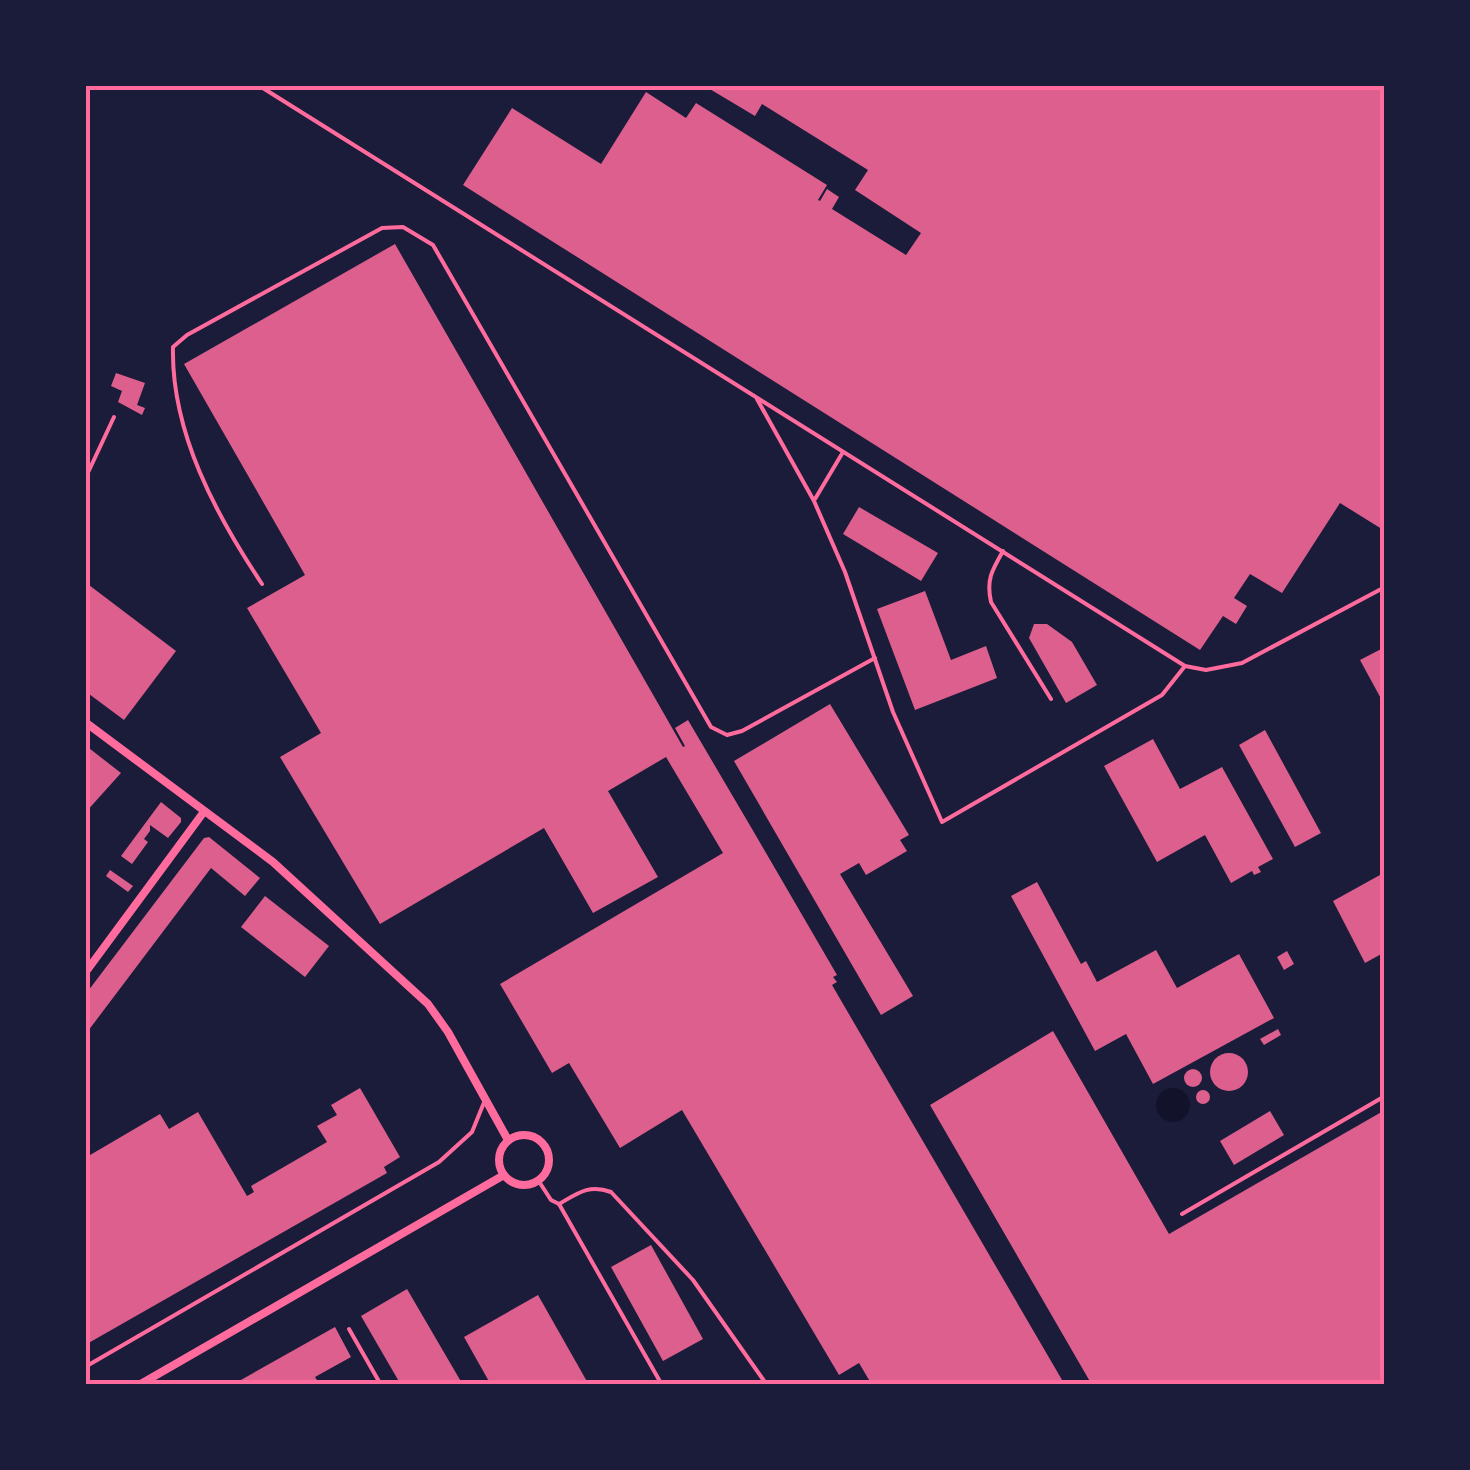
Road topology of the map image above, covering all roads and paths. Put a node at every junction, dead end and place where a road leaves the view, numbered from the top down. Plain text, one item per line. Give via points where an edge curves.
1 (258, 85) edge
2 (757, 399) junction
3 (114, 418) dead end
4 (844, 452) junction
5 (85, 479) edge
6 (814, 501) junction
7 (1004, 551) junction
8 (262, 584) dead end
9 (1385, 586) edge
10 (875, 658) junction
11 (1185, 666) junction
12 (1051, 700) dead end
13 (85, 722) edge
14 (203, 812) junction
15 (85, 973) edge
16 (1385, 1096) edge
17 (485, 1100) junction
18 (508, 1140) junction
19 (504, 1174) junction
20 (538, 1180) junction
21 (559, 1204) junction
22 (1182, 1214) dead end
23 (349, 1329) dead end
24 (85, 1367) edge
25 (139, 1385) edge
26 (381, 1385) edge
27 (662, 1385) edge
28 (767, 1385) edge

1 - 2 lane
2 - 4 lane
2 - 6 lane
3 - 5 lane
4 - 6 lane
4 - 7 lane
6 - 10 lane
7 - 11 lane
7 - 12 lane via 990,573 990,602
8 - 10 lane via 230,536 194,455 173,347 382,228 403,227 433,245 712,727 727,735 742,731
9 - 11 lane via 1242,663 1206,670
10 - 11 lane via 942,822 1162,695
13 - 14 street
14 - 15 street
14 - 17 street via 273,862 428,1004
16 - 22 lane
17 - 18 street
17 - 24 lane via 472,1132 439,1162
18 - 19 street via 500,1154
18 - 20 street via 530,1136 544,1144 549,1160
19 - 20 street via 522,1184
19 - 25 street
20 - 21 lane
21 - 27 lane
21 - 28 lane via 586,1189 611,1192 694,1280
23 - 26 lane

